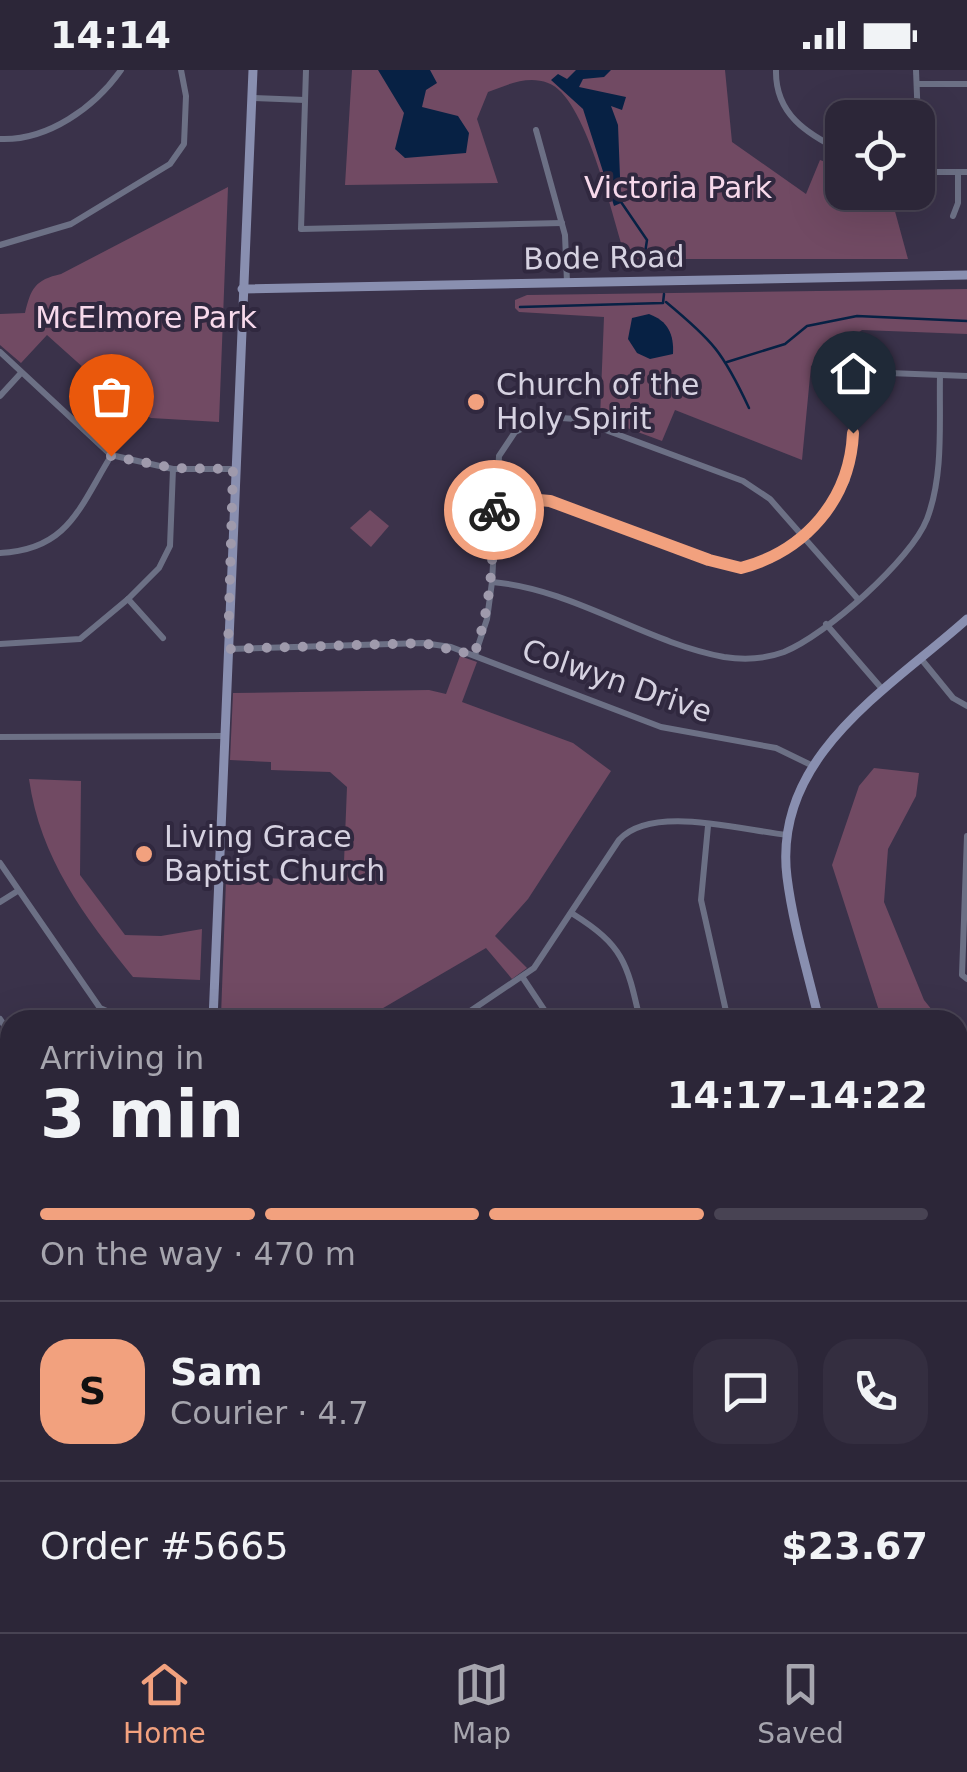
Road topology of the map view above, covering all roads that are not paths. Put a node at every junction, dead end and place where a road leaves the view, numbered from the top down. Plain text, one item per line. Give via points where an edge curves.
1 (121, 70) edge
2 (181, 70) edge
3 (253, 70) edge
4 (306, 70) edge
5 (776, 70) edge
6 (916, 70) edge
7 (918, 84) junction
8 (967, 84) edge
9 (251, 98) junction
10 (305, 100) junction
11 (918, 100) edge
12 (536, 130) dead end
13 (0, 139) edge
14 (825, 141) edge
15 (935, 172) edge
16 (962, 172) edge
17 (952, 216) dead end
18 (562, 223) junction
19 (0, 245) edge
20 (967, 275) edge
21 (568, 282) junction
22 (242, 289) junction
23 (0, 352) edge
24 (20, 373) junction
25 (940, 375) junction
26 (967, 376) edge
27 (0, 396) edge
28 (111, 456) junction
29 (173, 468) junction
30 (233, 469) junction
31 (494, 496) junction
32 (802, 534) junction
33 (0, 552) edge
34 (492, 582) junction
35 (857, 598) junction
36 (128, 599) junction
37 (967, 620) edge
38 (826, 624) junction
39 (163, 638) dead end
40 (0, 644) edge
41 (228, 649) junction
42 (474, 655) junction
43 (922, 660) junction
44 (884, 691) junction
45 (967, 706) edge
46 (224, 736) junction
47 (0, 738) edge
48 (811, 765) junction
49 (708, 826) junction
50 (787, 835) junction
51 (967, 836) edge
52 (0, 863) edge
53 (16, 892) junction
54 (0, 902) edge
55 (573, 914) junction
56 (965, 977) edge
57 (522, 978) junction
58 (107, 1010) edge
59 (214, 1010) edge
60 (472, 1010) edge
61 (543, 1010) edge
62 (637, 1010) edge
63 (726, 1010) edge
64 (817, 1010) edge

1 - 13 street via 84,109 38,133
2 - 19 street via 184,144 170,164 71,224
3 - 9 street
4 - 10 street
5 - 14 street via 784,106 796,123
6 - 7 street
7 - 8 street
7 - 11 street
9 - 10 street
9 - 22 street
10 - 18 street via 300,228
12 - 18 street
15 - 16 street
16 - 17 street
18 - 21 street
20 - 21 street, Bode Road
21 - 22 street, Bode Road
22 - 30 street
23 - 24 street
24 - 27 street
24 - 28 street
25 - 26 street
25 - 32 street via 884,374 861,388 847,480
25 - 35 street via 938,476 928,516 910,549
28 - 29 street
28 - 33 street via 58,536 36,550
29 - 30 street
29 - 36 street via 170,546 159,568
30 - 41 street
31 - 32 street via 550,501 741,568 770,560
31 - 32 street via 503,447 530,423 571,418 742,481 770,499
31 - 34 street
32 - 35 street
34 - 38 street via 544,591 729,658 780,653
34 - 42 street
35 - 38 street
36 - 39 street
36 - 40 street via 80,638
37 - 43 street
38 - 44 street
41 - 42 street, Colwyn Drive via 423,643
41 - 46 street
42 - 48 street, Colwyn Drive via 661,727 776,748
43 - 44 street
43 - 45 street
44 - 48 street
46 - 47 street
46 - 59 street
48 - 50 street
49 - 50 street
49 - 55 street via 663,820 636,826
49 - 63 street via 701,900
50 - 64 street via 787,878
51 - 56 street
52 - 53 street
53 - 54 street
53 - 58 street via 96,1004
55 - 57 street
55 - 62 street via 610,938 622,955
57 - 60 street
57 - 61 street

